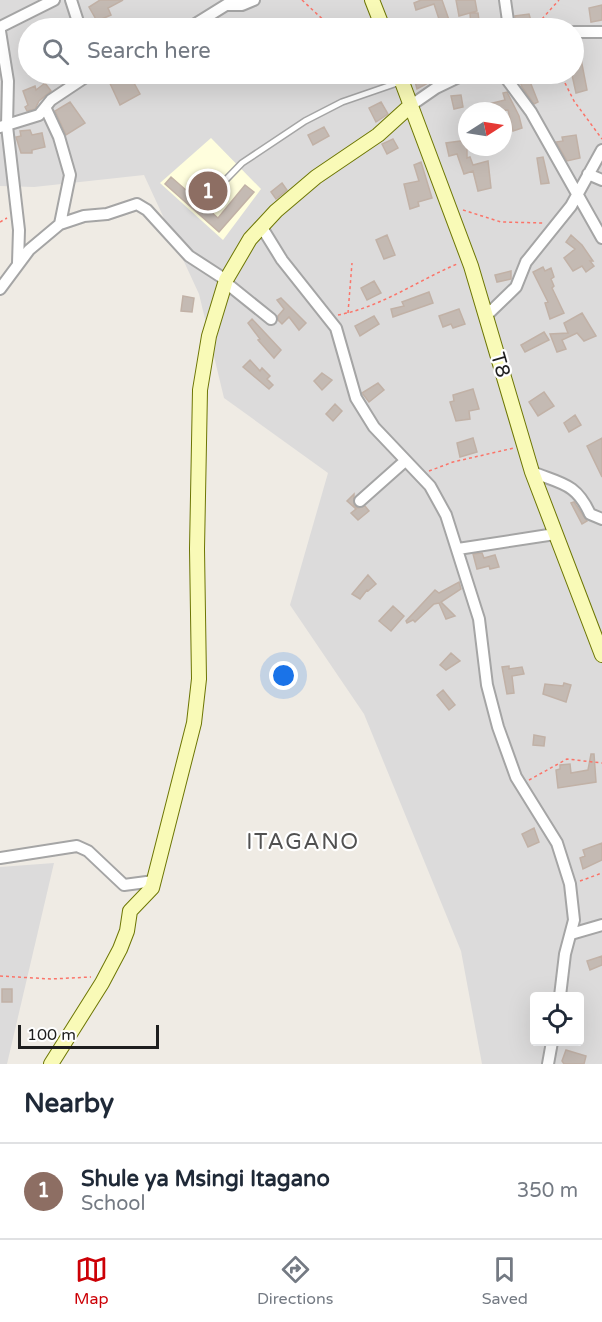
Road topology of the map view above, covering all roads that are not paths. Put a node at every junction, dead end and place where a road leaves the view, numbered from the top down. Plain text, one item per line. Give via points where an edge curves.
1 (54, 0) edge
2 (71, 0) edge
3 (254, 0) edge
4 (372, 0) edge
5 (505, 0) edge
6 (231, 3) edge
7 (77, 18) edge
8 (206, 18) edge
9 (378, 18) edge
10 (508, 18) edge
11 (0, 27) edge
12 (0, 31) edge
13 (584, 32) edge
14 (602, 32) edge
15 (75, 84) edge
16 (386, 84) edge
17 (402, 84) edge
18 (444, 84) edge
19 (510, 84) edge
20 (410, 106) junction
21 (46, 109) junction
22 (4, 126) edge
23 (601, 152) edge
24 (588, 174) junction
25 (602, 180) edge
26 (577, 192) junction
27 (209, 197) dead end
28 (60, 224) junction
29 (261, 226) junction
30 (602, 238) edge
31 (17, 267) junction
32 (226, 281) junction
33 (0, 289) edge
34 (486, 316) junction
35 (271, 319) dead end
36 (405, 461) junction
37 (532, 472) junction
38 (360, 501) dead end
39 (602, 519) edge
40 (555, 534) junction
41 (458, 549) junction
42 (602, 655) edge
43 (0, 858) edge
44 (154, 881) junction
45 (602, 925) edge
46 (571, 934) junction
47 (560, 992) edge
48 (551, 1046) edge
49 (51, 1064) edge
50 (548, 1064) edge

1 - 11 street
2 - 7 street
3 - 6 street via 242,5
4 - 9 street
5 - 10 street
6 - 8 street
12 - 22 street via 8,81
13 - 14 street
15 - 21 street via 51,100
16 - 27 lane via 305,121 242,163
17 - 20 street, T8
18 - 20 street
19 - 26 street
20 - 29 street via 378,135 301,189
20 - 34 street, T8
21 - 22 street via 33,118
21 - 28 street via 70,175
22 - 31 street via 19,230
23 - 24 street
24 - 25 street
24 - 26 street
26 - 30 street
26 - 34 street via 571,206 526,262 516,287
28 - 31 street via 35,244
28 - 32 street via 141,205 189,256
29 - 32 street
29 - 36 street via 291,273 329,317 343,344 353,388 363,410
31 - 33 street
32 - 35 street
32 - 44 street via 209,336 201,390 197,461 198,700
34 - 37 street, T8
36 - 38 street
36 - 41 street via 420,475 446,515
37 - 39 street via 571,487 590,514
37 - 40 street, T8
40 - 41 street
40 - 42 street, T8
41 - 46 street via 479,619 494,713 520,784 557,843 570,884 574,920
43 - 44 street via 77,846 88,851 124,885
44 - 49 street via 148,894 130,911 127,931 112,964
45 - 46 street
46 - 47 street via 564,954
48 - 50 street

